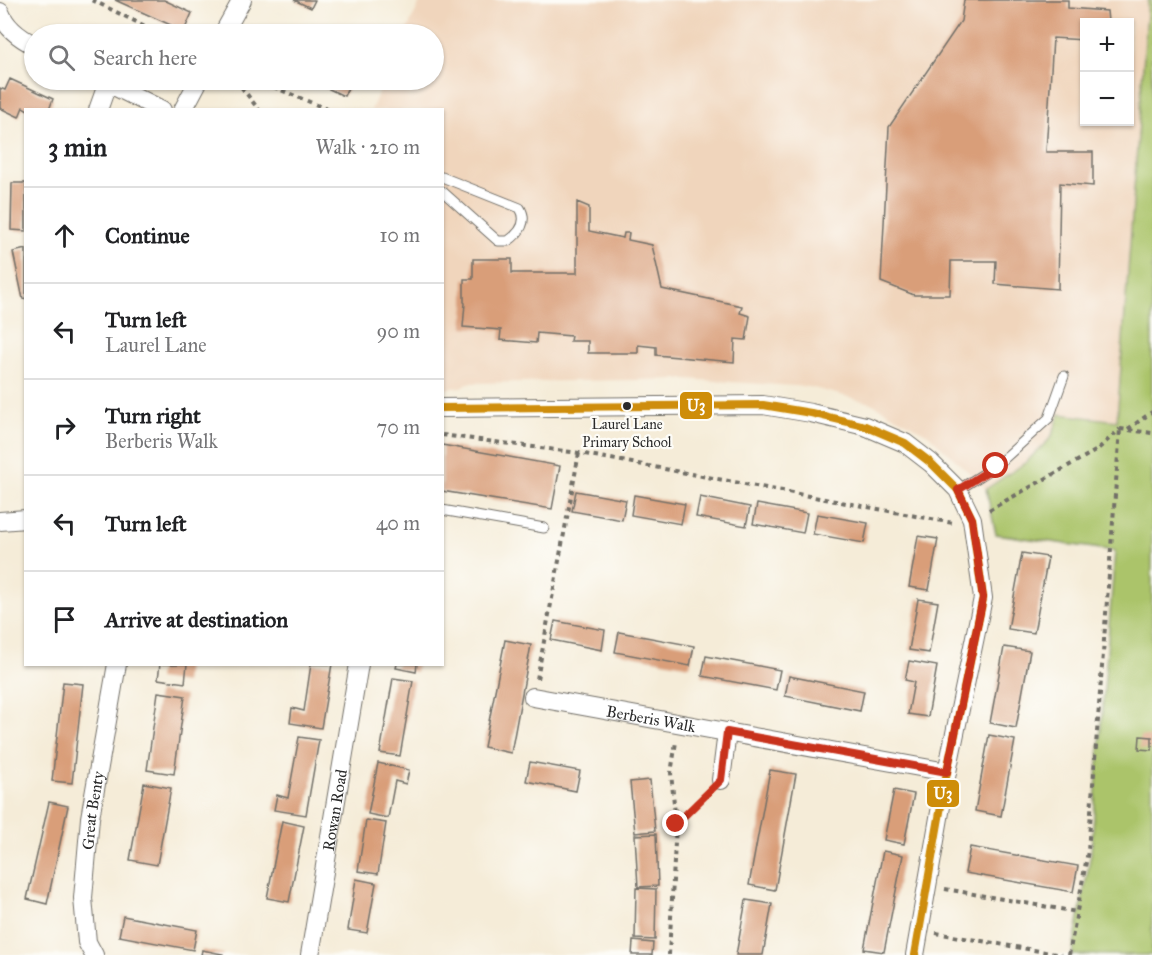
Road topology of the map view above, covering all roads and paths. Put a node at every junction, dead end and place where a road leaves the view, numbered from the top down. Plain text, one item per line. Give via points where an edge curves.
1 (92, 0) edge
2 (242, 0) edge
3 (0, 12) edge
4 (141, 24) edge
5 (229, 24) edge
6 (24, 40) edge
7 (103, 90) edge
8 (123, 90) edge
9 (194, 90) edge
10 (244, 90) edge
11 (280, 90) edge
12 (98, 108) edge
13 (158, 108) edge
14 (184, 108) edge
15 (257, 108) edge
16 (324, 108) edge
17 (444, 178) edge
18 (444, 193) edge
19 (1064, 376) dead end
20 (444, 408) edge
21 (1152, 412) edge
22 (1127, 430) junction
23 (1152, 433) edge
24 (444, 435) edge
25 (579, 453) junction
26 (958, 490) junction
27 (444, 510) edge
28 (24, 519) edge
29 (972, 519) junction
30 (0, 521) edge
31 (544, 528) dead end
32 (117, 666) edge
33 (359, 666) edge
34 (533, 697) joint
35 (679, 723) junction
36 (727, 732) junction
37 (947, 772) junction
38 (721, 780) joint
39 (676, 824) junction
40 (927, 886) junction
41 (1077, 912) junction
42 (920, 930) junction
43 (94, 955) edge
44 (309, 955) edge
45 (669, 955) edge
46 (915, 955) edge
47 (1062, 955) edge
48 (1069, 955) edge

1 - 4 path
2 - 5 street
3 - 6 street via 4,22
7 - 12 street
8 - 13 street
9 - 14 street
10 - 15 path
11 - 16 path
17 - 18 lane via 520,208 525,216 523,224 508,242 498,241
19 - 26 lane via 1049,418 996,466
20 - 26 street via 772,406 865,426 905,443
21 - 22 path
22 - 23 path
22 - 41 path via 1120,429 1088,851
24 - 25 path
25 - 29 path via 959,524
25 - 34 path
26 - 29 street
27 - 31 lane
28 - 30 street
29 - 37 street via 983,598
32 - 43 street, Great Benty via 90,818 83,898 87,942
33 - 44 street, Rowan Road
34 - 35 street, Berberis Walk
35 - 36 street, Berberis Walk
35 - 39 path via 671,772
36 - 37 street, Berberis Walk
36 - 38 street
37 - 40 street
38 - 39 path
39 - 45 path
40 - 41 path
40 - 42 street
41 - 48 path
42 - 46 street
42 - 47 path

